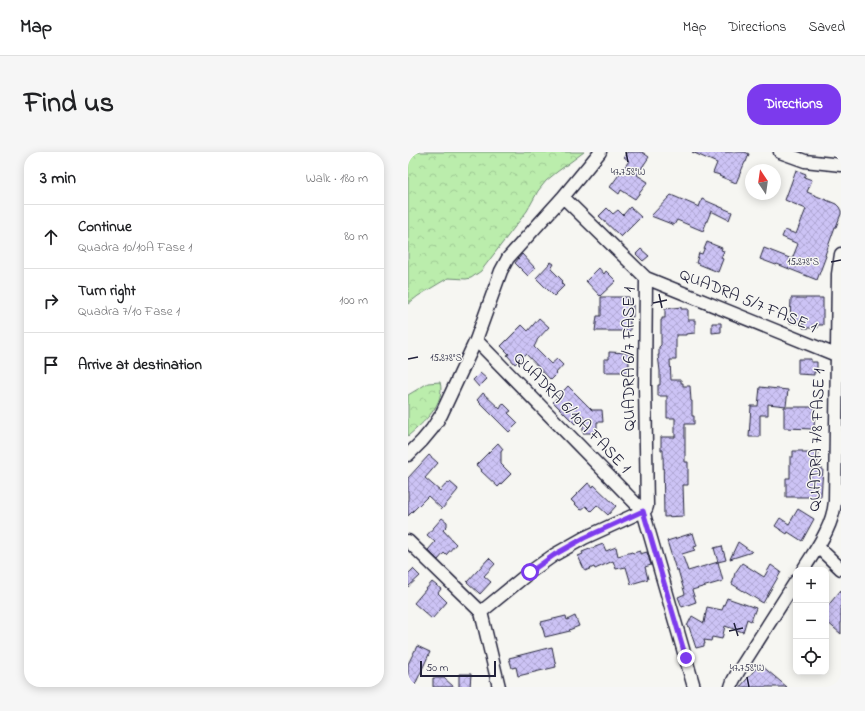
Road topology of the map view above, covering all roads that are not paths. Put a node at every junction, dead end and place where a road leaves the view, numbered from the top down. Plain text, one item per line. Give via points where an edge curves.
1 (600, 152) edge
2 (780, 152) edge
3 (841, 165) edge
4 (563, 197) junction
5 (841, 254) edge
6 (646, 278) junction
7 (476, 340) junction
8 (839, 356) edge
9 (408, 455) edge
10 (643, 511) junction
11 (408, 541) edge
12 (818, 547) junction
13 (805, 567) edge
14 (841, 569) edge
15 (793, 586) edge
16 (481, 612) junction
17 (499, 687) edge
18 (694, 687) edge
19 (731, 687) edge

1 - 4 street
2 - 3 street via 805,161
4 - 6 street
4 - 7 street via 508,258
5 - 8 street, QUADRA 7/8 FASE 1 via 838,274
6 - 8 street, QUADRA 5/7 FASE 1
6 - 10 street, QUADRA 6/7 FASE 1 via 648,504
7 - 9 street via 441,415
7 - 10 street, QUADRA 6/10A FASE 1
8 - 12 street, QUADRA 7/8 FASE 1 via 836,494 832,521
10 - 16 street via 554,555
10 - 18 street
11 - 16 street
12 - 13 street, QUADRA 7/8 FASE 1
12 - 14 street
15 - 19 street
16 - 17 street

